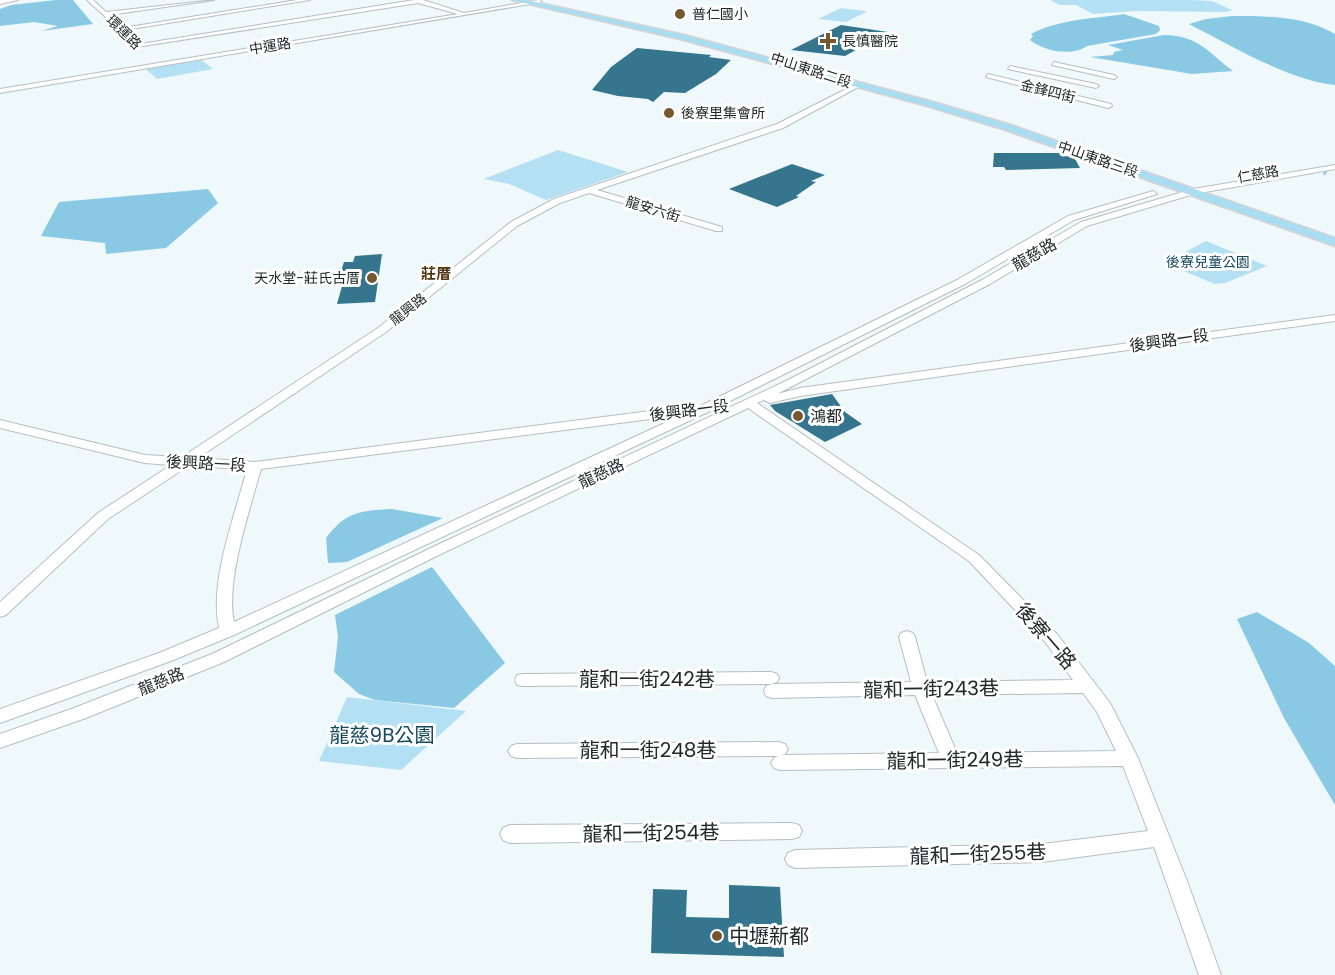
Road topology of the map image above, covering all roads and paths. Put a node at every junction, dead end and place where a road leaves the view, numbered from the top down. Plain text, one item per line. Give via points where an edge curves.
1 (15, 0) edge
2 (90, 0) edge
3 (211, 0) edge
4 (516, 0) edge
5 (0, 1) edge
6 (419, 1) edge
7 (304, 2) edge
8 (534, 2) edge
9 (319, 10) dead end
10 (105, 14) junction
11 (466, 14) junction
12 (328, 15) junction
13 (488, 20) dead end
14 (338, 21) dead end
15 (349, 26) dead end
16 (119, 29) junction
17 (359, 31) junction
18 (137, 45) junction
19 (144, 51) dead end
20 (150, 58) dead end
21 (1054, 64) dead end
22 (157, 65) junction
23 (1010, 68) dead end
24 (988, 76) dead end
25 (1114, 77) dead end
26 (858, 85) junction
27 (1095, 86) dead end
28 (0, 91) edge
29 (1108, 106) dead end
30 (1335, 159) edge
31 (1298, 166) junction
32 (1335, 167) edge
33 (1312, 171) junction
34 (1180, 188) junction
35 (587, 190) junction
36 (1193, 192) junction
37 (719, 229) dead end
38 (1040, 234) junction
39 (1057, 241) junction
40 (1335, 242) edge
41 (1335, 318) edge
42 (749, 403) junction
43 (706, 408) junction
44 (0, 424) edge
45 (183, 463) junction
46 (255, 466) junction
47 (0, 611) edge
48 (228, 631) junction
49 (907, 637) dead end
50 (522, 680) dead end
51 (772, 685) joint
52 (1089, 686) junction
53 (921, 690) junction
54 (0, 716) edge
55 (0, 741) edge
56 (517, 751) dead end
57 (780, 756) joint
58 (1129, 758) junction
59 (951, 761) junction
60 (792, 831) dead end
61 (510, 834) dead end
62 (1161, 838) junction
63 (795, 860) dead end
64 (1210, 975) edge

1 - 5 street
2 - 10 street, 環運路
3 - 10 street
4 - 8 main road, 中山東路二段
6 - 11 street
6 - 12 street
7 - 16 street
8 - 11 street, 中運路
8 - 26 main road, 中山東路二段
9 - 12 street
10 - 16 street, 環運路
11 - 13 street
11 - 17 street, 中運路
12 - 14 street
12 - 18 street
15 - 17 street
16 - 18 street, 環運路
17 - 22 street, 中運路
18 - 19 street, 環運路
20 - 22 street, 環運路
21 - 25 street
22 - 28 street, 中運路
23 - 27 street
24 - 29 street, 金鋒四街
26 - 34 main road, 中山東路三段 via 992,122
26 - 35 street, 龍興路 via 780,126
30 - 31 street, 仁慈路
31 - 33 street
31 - 34 street, 仁慈路
32 - 33 street, 仁慈路
33 - 36 street, 仁慈路
34 - 36 main road, 中山東路三段
34 - 38 street, 龍慈路 via 1131,198
35 - 37 street, 龍安六街
35 - 45 street, 龍興路 via 514,224 382,330
36 - 39 street, 龍慈路 via 1084,224
36 - 40 main road, 中山東路三段
38 - 39 street
38 - 43 street, 龍慈路 via 961,282
39 - 42 street, 龍慈路 via 986,282
41 - 42 street, 後興路一段 via 800,392
42 - 43 street, 後興路一段
42 - 52 street, 後寮一路 via 974,558 1051,638
42 - 55 street, 龍慈路 via 218,658
43 - 46 street, 後興路一段
43 - 48 street, 龍慈路
44 - 45 street, 後興路一段 via 145,459
45 - 46 street, 後興路一段
45 - 47 street, 龍興路 via 103,516
46 - 48 street via 228,576 224,622
48 - 54 street, 龍慈路
49 - 53 street
50 - 51 street, 龍和一街242巷
51 - 53 street, 龍和一街243巷
52 - 53 street, 龍和一街243巷
52 - 58 street, 後寮一路
53 - 59 street
56 - 57 street, 龍和一街248巷
57 - 59 street, 龍和一街249巷
58 - 59 street, 龍和一街249巷
58 - 62 street, 後寮一路
60 - 61 street, 龍和一街254巷
62 - 63 street, 龍和一街255巷 via 1042,853
62 - 64 street, 後寮一路

